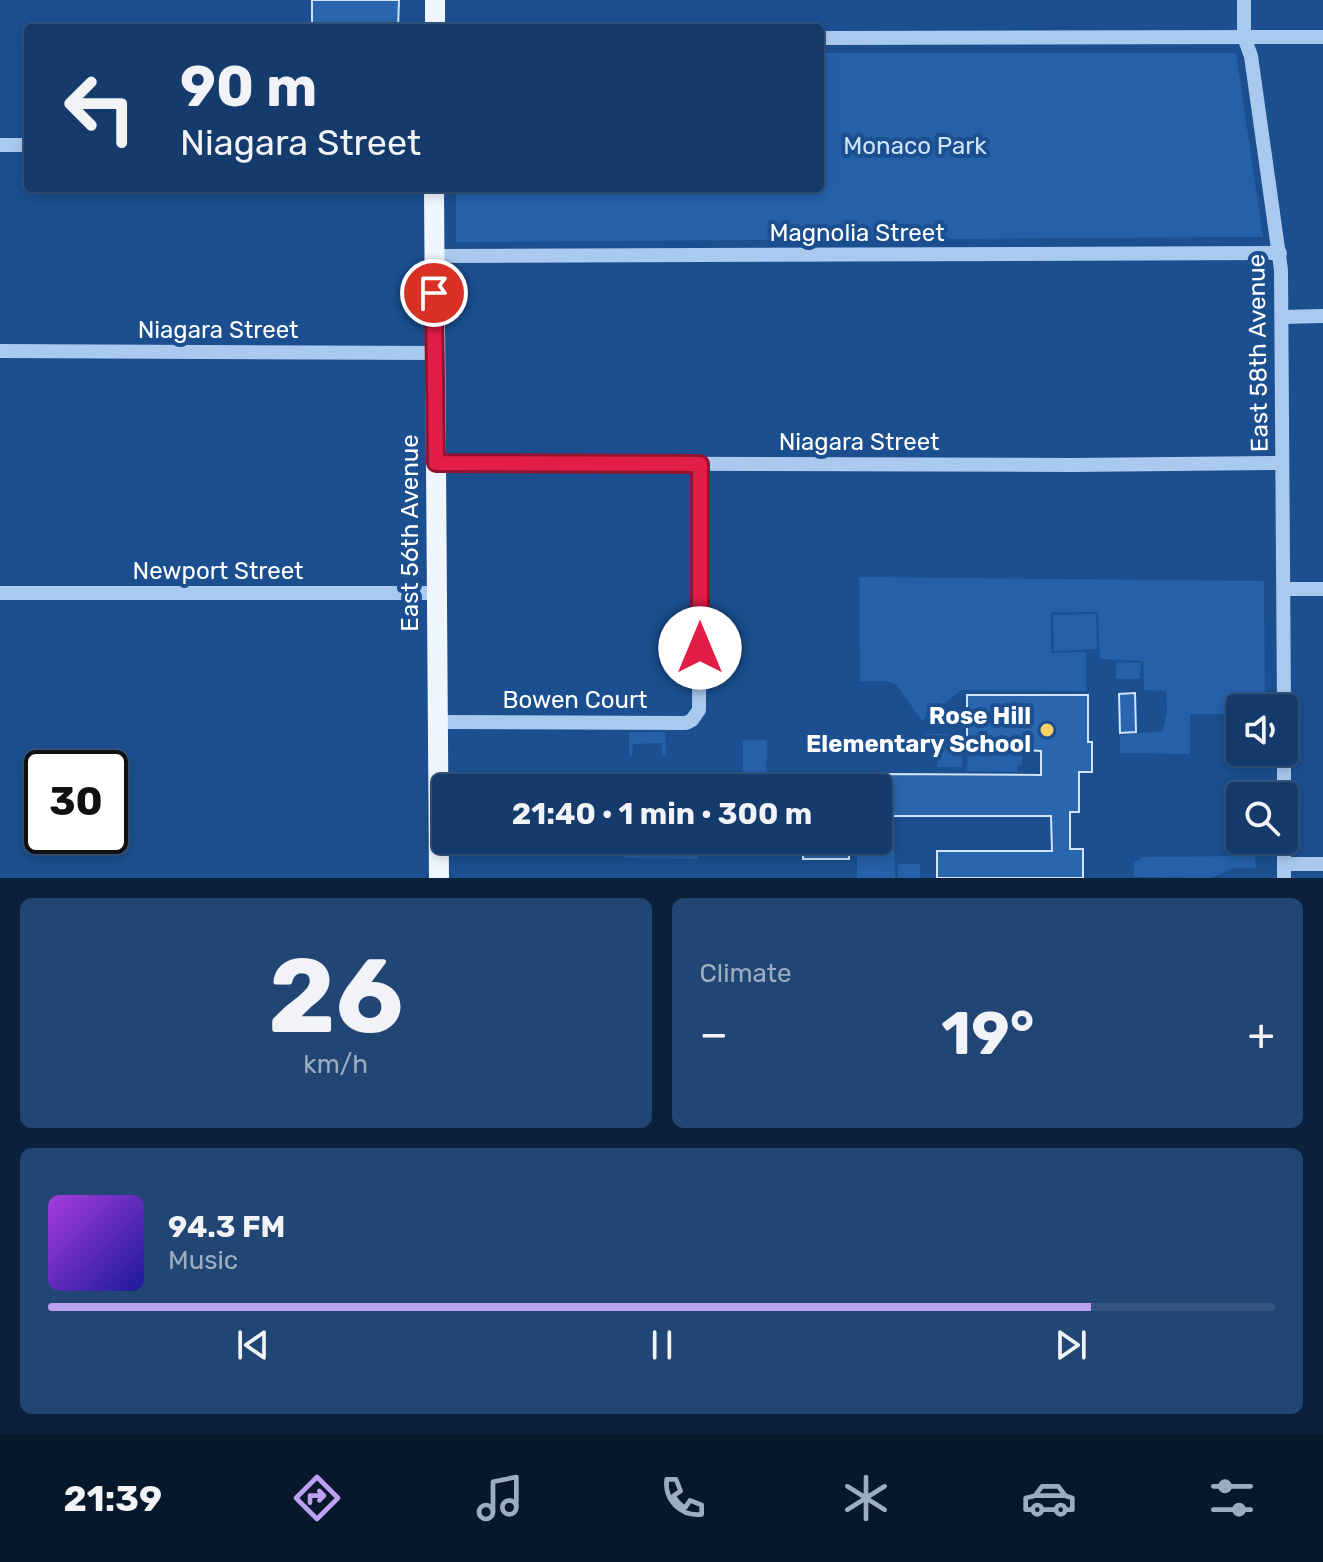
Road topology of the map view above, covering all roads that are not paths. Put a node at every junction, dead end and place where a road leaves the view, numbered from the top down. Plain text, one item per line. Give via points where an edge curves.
1 (435, 0) edge
2 (1244, 0) edge
3 (435, 24) edge
4 (1244, 37) junction
5 (1323, 37) edge
6 (824, 38) edge
7 (0, 145) edge
8 (24, 145) edge
9 (434, 192) edge
10 (1280, 253) junction
11 (434, 256) junction
12 (1323, 316) edge
13 (1282, 317) junction
14 (0, 351) edge
15 (435, 353) junction
16 (436, 463) junction
17 (1281, 463) junction
18 (700, 464) junction
19 (1284, 589) junction
20 (1323, 589) edge
21 (0, 593) edge
22 (437, 593) junction
23 (1284, 694) edge
24 (438, 722) junction
25 (1284, 766) edge
26 (1323, 864) edge
27 (1284, 871) edge
28 (439, 878) edge

1 - 3 main road
2 - 4 street, East 58th Avenue
4 - 5 street
4 - 6 street
4 - 10 street, East 58th Avenue
7 - 8 street
9 - 11 main road, East 56th Avenue
10 - 11 street, Magnolia Street
10 - 13 street, East 58th Avenue
11 - 15 main road, East 56th Avenue
12 - 13 street
13 - 17 street, East 58th Avenue
14 - 15 street, Niagara Street
15 - 16 main road, East 56th Avenue
16 - 18 street, Niagara Street
16 - 22 main road, East 56th Avenue
17 - 18 street, Niagara Street
17 - 19 street, East 58th Avenue
18 - 24 street, Bowen Court via 699,710 694,718 686,723
19 - 20 street
19 - 23 street, East 58th Avenue
21 - 22 street, Newport Street
22 - 24 main road, East 56th Avenue
24 - 28 main road, East 56th Avenue
25 - 27 street
26 - 27 street

